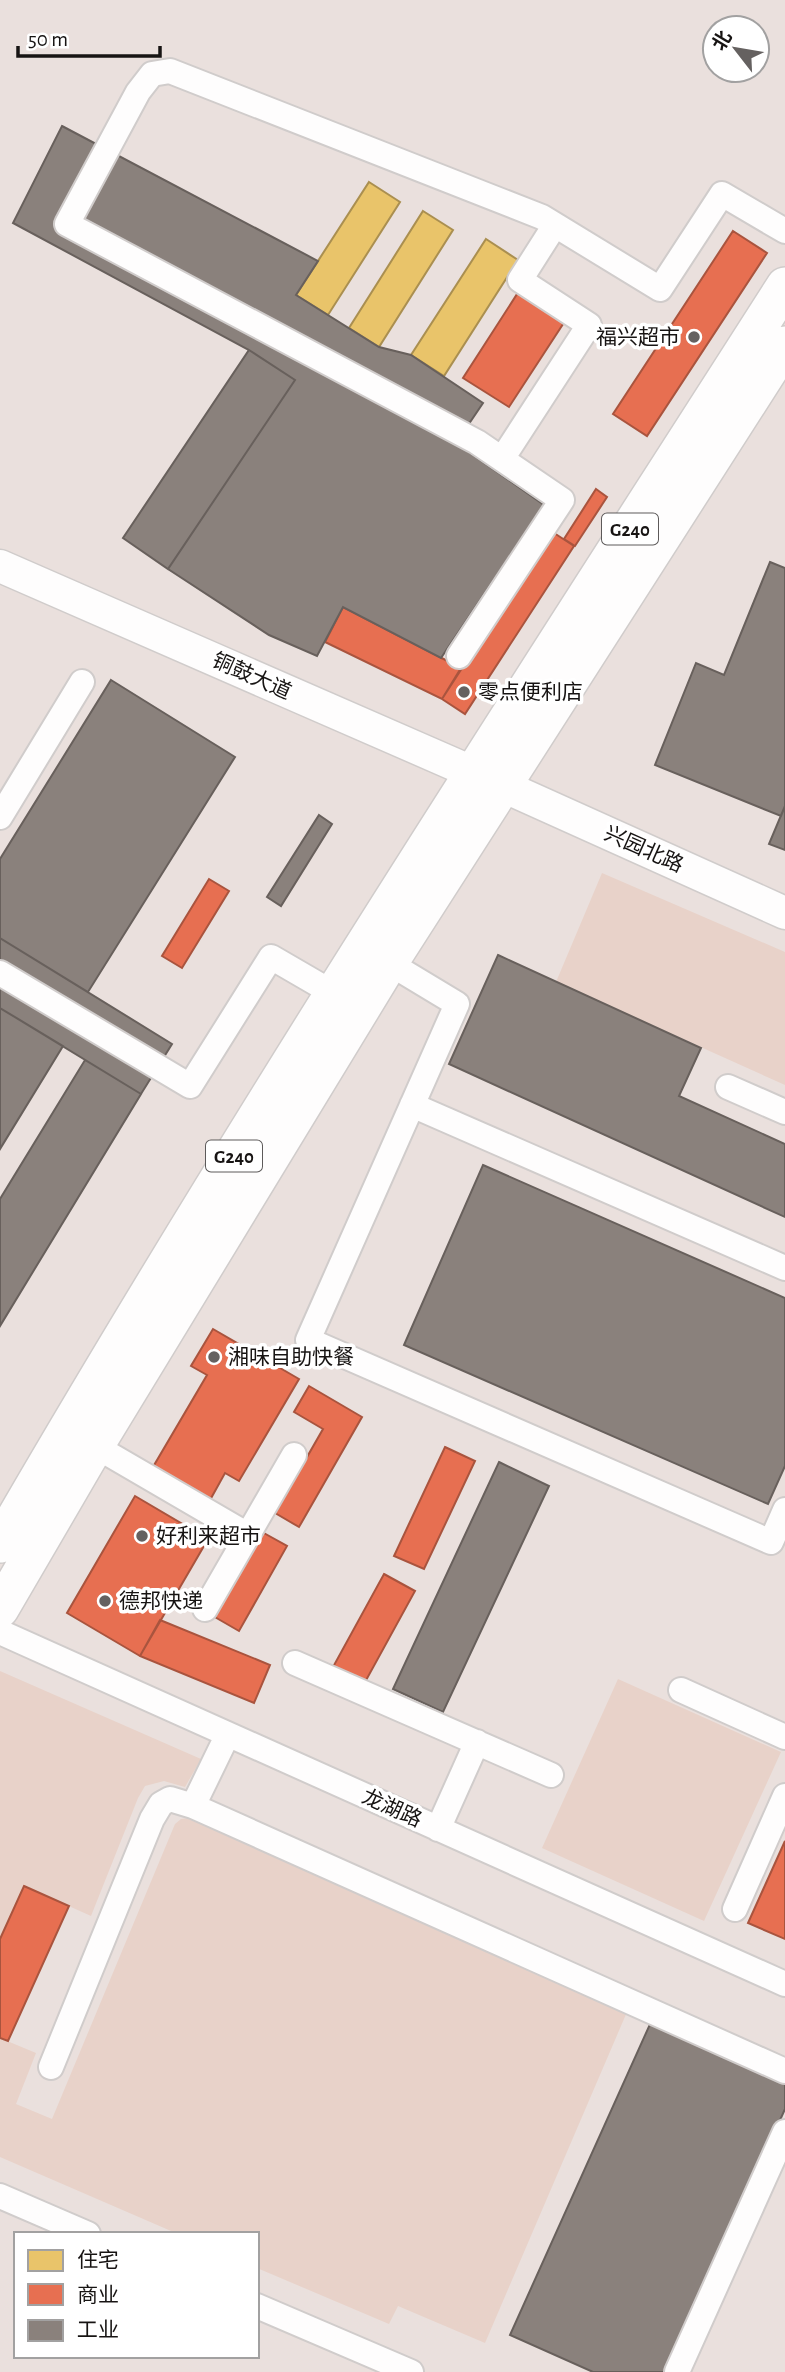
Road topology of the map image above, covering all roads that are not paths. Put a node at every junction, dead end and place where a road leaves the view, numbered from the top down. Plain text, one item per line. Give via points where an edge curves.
1 (555, 225) junction
2 (785, 231) edge
3 (785, 286) edge
4 (785, 345) edge
5 (502, 459) junction
6 (0, 566) edge
7 (459, 656) dead end
8 (82, 682) dead end
9 (489, 779) junction
10 (0, 817) edge
11 (785, 913) edge
12 (389, 963) junction
13 (0, 973) edge
14 (333, 993) junction
15 (728, 1087) dead end
16 (412, 1105) junction
17 (785, 1112) edge
18 (785, 1268) edge
19 (95, 1446) junction
20 (294, 1455) dead end
21 (785, 1510) edge
22 (248, 1535) junction
23 (0, 1544) edge
24 (0, 1609) edge
25 (205, 1609) dead end
26 (0, 1632) edge
27 (295, 1662) dead end
28 (681, 1690) dead end
29 (227, 1736) junction
30 (785, 1737) edge
31 (477, 1742) junction
32 (551, 1775) dead end
33 (785, 1796) edge
34 (193, 1806) junction
35 (438, 1829) junction
36 (735, 1909) dead end
37 (785, 1984) edge
38 (51, 2067) dead end
39 (785, 2071) edge
40 (785, 2132) edge
41 (0, 2196) edge
42 (83, 2232) edge
43 (259, 2307) edge
44 (411, 2372) edge
45 (677, 2372) edge

1 - 2 street via 660,289 722,194
1 - 5 street via 520,280 589,325
1 - 5 street via 542,216 170,71 152,74 138,92 67,224
3 - 9 highway, G240
4 - 9 highway, G240
5 - 7 street via 562,500
6 - 9 main road, 铜鼓大道
8 - 10 street
9 - 11 main road, 兴园北路
9 - 12 highway, G240
9 - 14 highway, G240
12 - 16 street via 457,1004
12 - 19 highway, G240
13 - 14 street via 190,1086 271,957
14 - 23 highway, G240
15 - 17 street
16 - 18 street
16 - 21 street via 308,1340 771,1542
19 - 22 street
19 - 24 highway, G240
20 - 22 street
22 - 25 street
26 - 29 street, 龙湖路
27 - 31 street
28 - 30 street
29 - 34 street
29 - 35 street, 龙湖路
31 - 32 street
31 - 35 street
33 - 36 street
34 - 38 street via 170,1798 156,1811
34 - 39 street
35 - 37 street, 龙湖路
40 - 45 street
41 - 42 street
43 - 44 street

